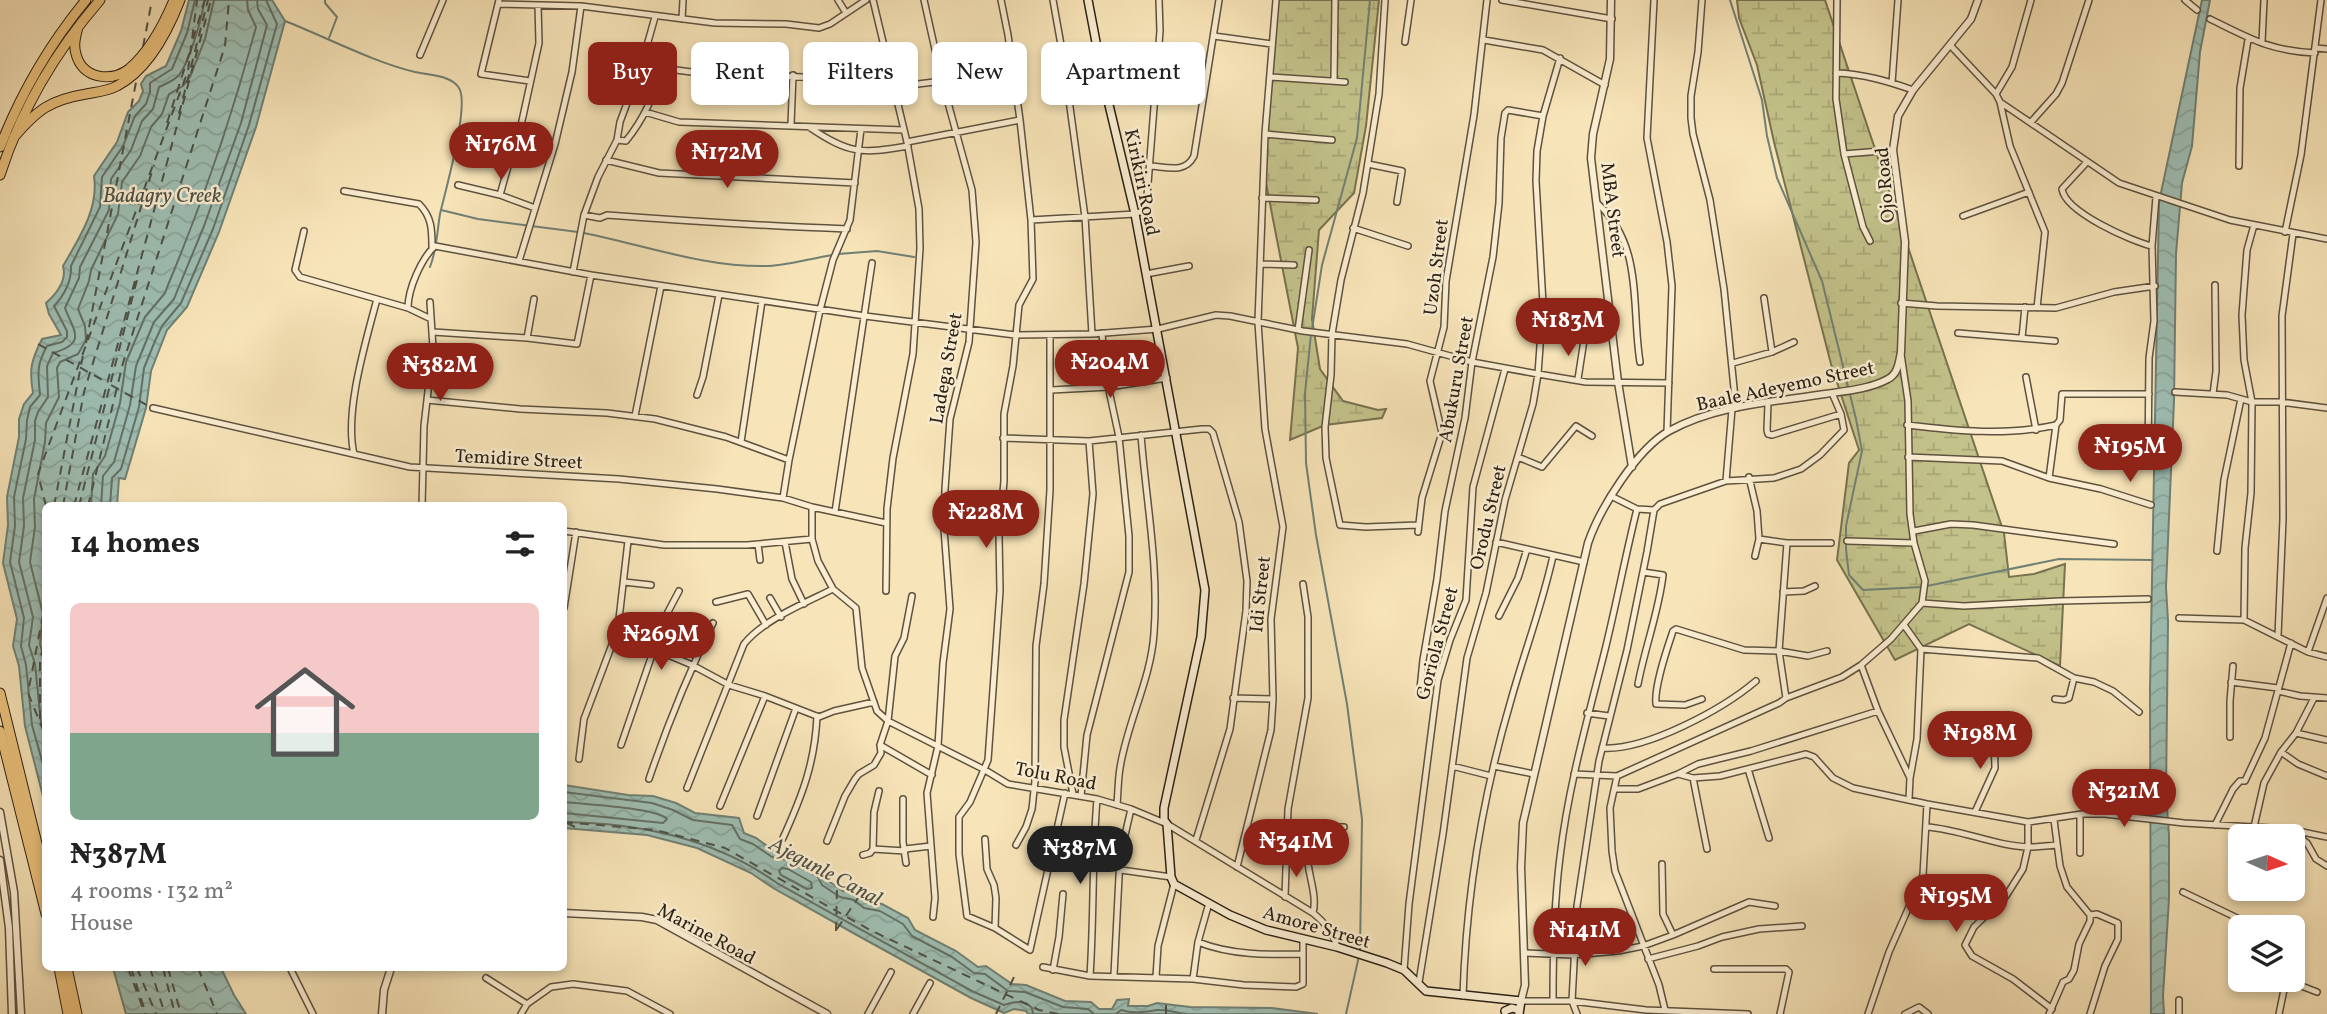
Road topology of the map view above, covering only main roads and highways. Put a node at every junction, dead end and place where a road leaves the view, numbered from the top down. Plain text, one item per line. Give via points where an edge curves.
1 (86, 0) edge
2 (100, 0) edge
3 (174, 0) edge
4 (180, 0) edge
5 (1088, 0) edge
6 (79, 24) junction
7 (14, 137) junction
8 (0, 147) edge
9 (0, 175) edge
10 (0, 693) edge
11 (0, 731) edge
12 (42, 864) edge
13 (1173, 881) joint
14 (42, 898) edge
15 (60, 971) edge
16 (68, 971) edge
17 (1505, 1001) junction
18 (1505, 1012) edge
19 (1519, 1012) edge
20 (68, 1014) edge
21 (77, 1014) edge

1 - 8 highway via 45,54
2 - 6 highway
3 - 6 highway via 142,54 129,69 110,78 91,74 78,62 74,43
4 - 7 highway via 162,39 130,78 109,90 51,103
5 - 13 main road, Kirikiri Road via 1158,329 1205,590 1201,637 1164,807
6 - 7 highway via 47,71
7 - 9 highway
10 - 12 highway
11 - 14 highway
13 - 17 main road, Amore Street via 1266,930 1404,970 1426,991
15 - 20 highway
16 - 21 highway
17 - 18 main road
17 - 19 main road, Amore Street via 1522,999
18 - 19 main road via 1512,1008

